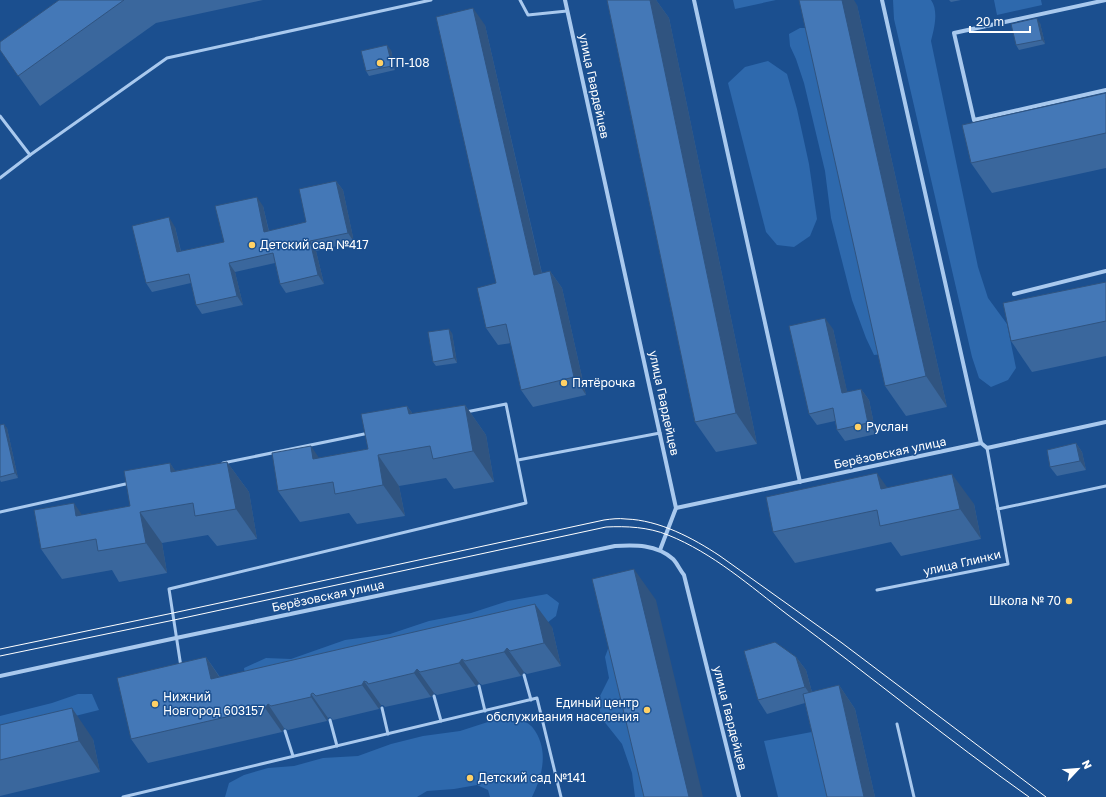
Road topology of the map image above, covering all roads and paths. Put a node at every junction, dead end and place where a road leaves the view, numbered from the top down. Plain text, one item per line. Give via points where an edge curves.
1 (431, 0) edge
2 (520, 0) edge
3 (565, 0) edge
4 (694, 0) edge
5 (882, 0) edge
6 (1106, 0) edge
7 (567, 11) junction
8 (1106, 90) edge
9 (0, 116) edge
10 (30, 155) junction
11 (0, 178) edge
12 (1106, 271) edge
13 (1014, 294) dead end
14 (460, 413) edge
15 (1106, 422) edge
16 (375, 431) edge
17 (660, 433) junction
18 (981, 443) junction
19 (987, 448) junction
20 (518, 460) junction
21 (221, 464) edge
22 (137, 481) edge
23 (800, 482) junction
24 (1106, 486) edge
25 (676, 508) junction
26 (998, 509) junction
27 (0, 512) edge
28 (660, 550) junction
29 (877, 590) dead end
30 (176, 638) junction
31 (182, 672) edge
32 (524, 675) dead end
33 (0, 676) edge
34 (479, 686) dead end
35 (434, 696) dead end
36 (531, 700) junction
37 (382, 708) dead end
38 (485, 711) junction
39 (330, 720) dead end
40 (440, 721) junction
41 (897, 724) dead end
42 (286, 731) dead end
43 (388, 734) junction
44 (337, 746) junction
45 (293, 756) junction
46 (123, 797) edge
47 (561, 797) edge
48 (739, 797) edge
49 (914, 797) edge

1 - 10 lane via 167,58
2 - 7 lane via 528,15
3 - 7 street, улица Гвардейцев
4 - 23 street
5 - 18 street
6 - 8 street via 954,33 974,120
7 - 17 street, улица Гвардейцев
9 - 10 lane
10 - 11 lane
12 - 13 street
14 - 20 lane via 506,404
15 - 19 street
16 - 21 lane
17 - 20 lane
17 - 25 street, улица Гвардейцев
18 - 19 street
18 - 23 street, Берёзовская улица
19 - 26 lane, улица Глинки
20 - 30 lane via 526,503 169,589
22 - 27 lane
23 - 25 street, Берёзовская улица
24 - 26 lane
25 - 28 street
26 - 29 lane, улица Глинки via 1008,564
28 - 30 street, Берёзовская улица via 648,546 615,546
28 - 48 street, улица Гвардейцев via 673,559 684,575
30 - 31 lane
30 - 33 street, Берёзовская улица
32 - 36 lane
34 - 38 lane
35 - 40 lane
36 - 38 lane
36 - 47 lane via 537,698
37 - 43 lane
38 - 40 lane
39 - 44 lane
40 - 43 lane
41 - 49 lane
42 - 45 lane
43 - 44 lane
44 - 45 lane
45 - 46 lane

